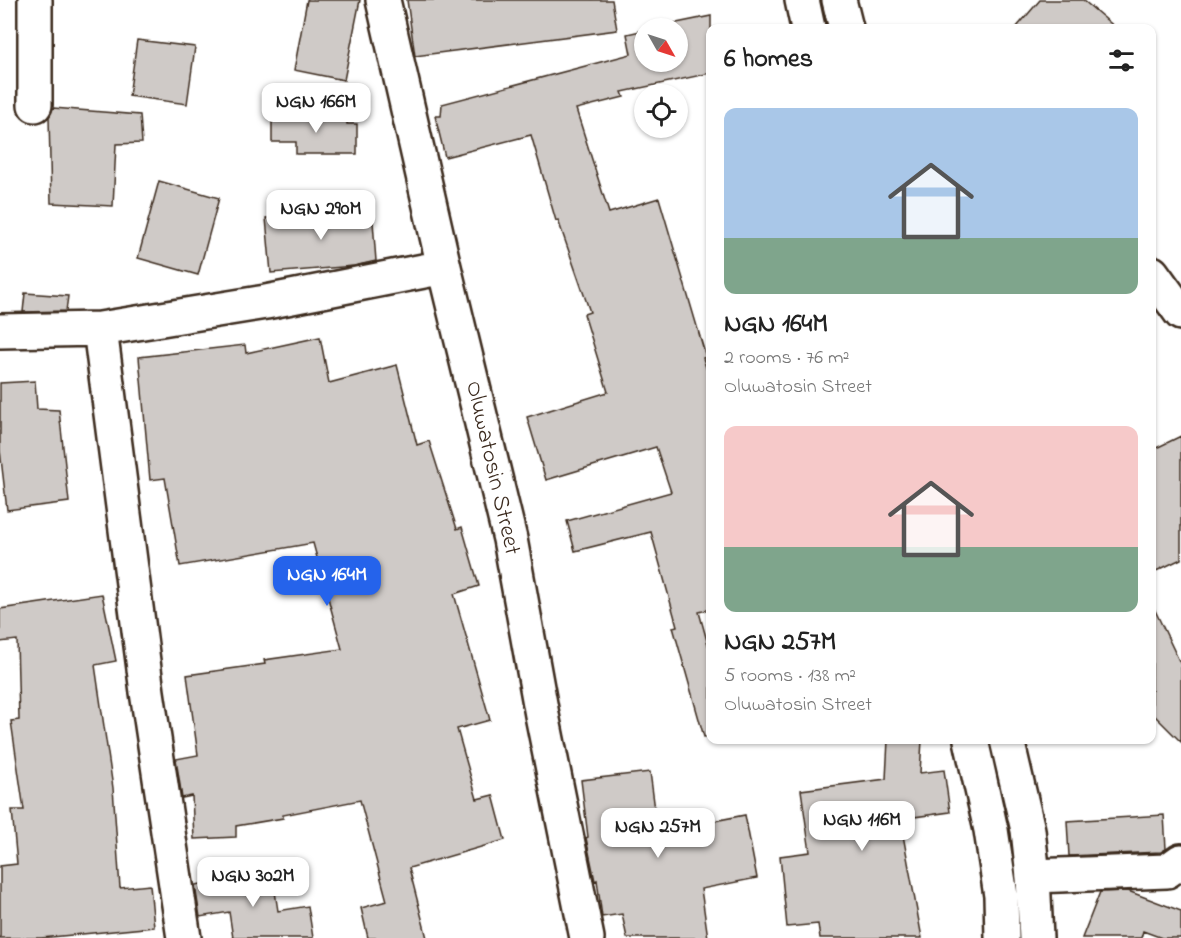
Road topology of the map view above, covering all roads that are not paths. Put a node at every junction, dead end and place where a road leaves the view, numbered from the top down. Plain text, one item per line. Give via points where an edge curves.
1 (35, 0) edge
2 (383, 0) edge
3 (802, 0) edge
4 (839, 0) edge
5 (807, 24) edge
6 (845, 24) edge
7 (35, 105) dead end
8 (444, 267) junction
9 (1156, 279) edge
10 (1181, 313) edge
11 (100, 328) junction
12 (0, 331) edge
13 (972, 744) edge
14 (1008, 744) edge
15 (1181, 861) edge
16 (1033, 876) junction
17 (184, 938) edge
18 (587, 938) edge
19 (1002, 938) edge
20 (1036, 938) edge

1 - 7 street
2 - 8 street, Oluwatosin Street
3 - 5 street
4 - 6 street
8 - 11 street via 266,302
8 - 18 street, Oluwatosin Street via 510,539
9 - 10 street
11 - 12 street
11 - 17 street via 147,692
13 - 19 street via 991,830 1001,896
14 - 16 street via 1028,830
15 - 16 street via 1167,872
16 - 20 street

